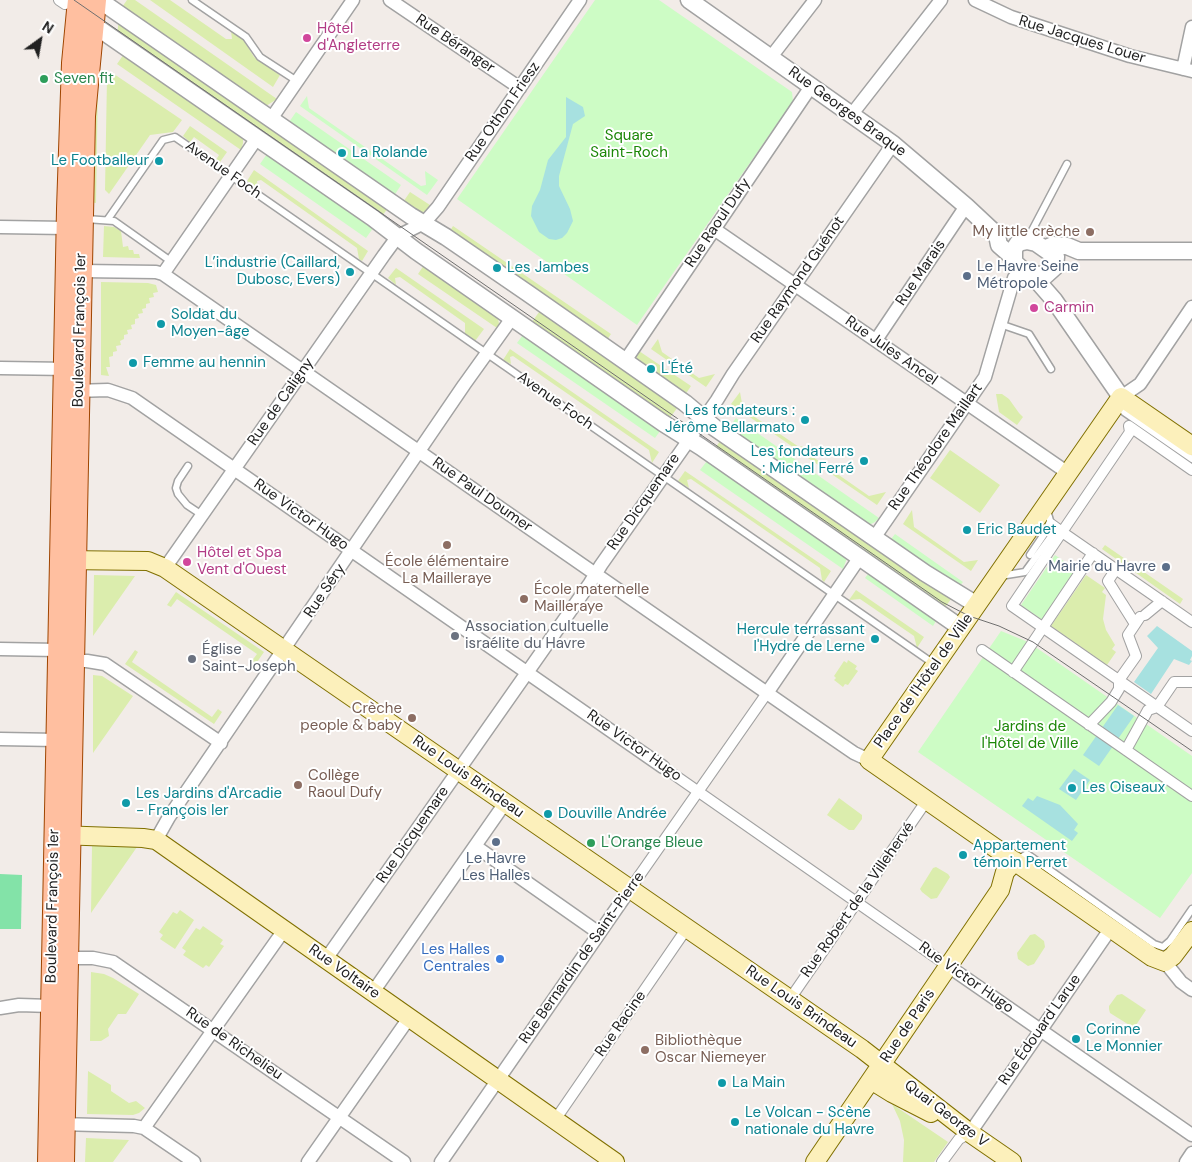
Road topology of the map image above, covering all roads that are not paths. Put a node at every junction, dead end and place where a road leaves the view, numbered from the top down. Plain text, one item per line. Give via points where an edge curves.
1 (97, 0) edge
2 (192, 0) edge
3 (353, 0) edge
4 (390, 0) edge
5 (580, 0) edge
6 (815, 0) edge
7 (941, 0) edge
8 (975, 0) edge
9 (692, 1) edge
10 (70, 4) edge
11 (93, 24) junction
12 (1192, 27) edge
13 (772, 58) junction
14 (1188, 70) edge
15 (297, 81) junction
16 (812, 85) junction
17 (520, 88) junction
18 (852, 114) junction
19 (271, 119) junction
20 (257, 138) junction
21 (893, 144) junction
22 (1067, 164) dead end
23 (231, 176) junction
24 (966, 206) junction
25 (108, 219) junction
26 (75, 223) junction
27 (424, 223) junction
28 (0, 226) edge
29 (714, 229) junction
30 (997, 235) junction
31 (398, 236) junction
32 (1024, 242) junction
33 (1046, 248) junction
34 (1079, 251) junction
35 (1192, 251) edge
36 (172, 262) junction
37 (1053, 267) junction
38 (1022, 268) junction
39 (82, 271) junction
40 (371, 273) junction
41 (163, 274) junction
42 (795, 285) junction
43 (1054, 300) junction
44 (1192, 307) edge
45 (512, 318) junction
46 (1000, 324) junction
47 (876, 340) junction
48 (487, 354) junction
49 (625, 361) junction
50 (0, 368) edge
51 (72, 369) junction
52 (1051, 369) dead end
53 (303, 371) junction
54 (71, 391) junction
55 (1121, 397) junction
56 (966, 403) junction
57 (704, 418) junction
58 (689, 439) junction
59 (1192, 446) edge
60 (419, 451) junction
61 (1192, 458) edge
62 (188, 466) dead end
63 (234, 469) junction
64 (1192, 470) edge
65 (1068, 474) junction
66 (663, 476) junction
67 (1046, 506) junction
68 (202, 515) junction
69 (1051, 530) junction
70 (1062, 532) junction
71 (874, 538) junction
72 (352, 550) junction
73 (1093, 553) junction
74 (1030, 555) dead end
75 (860, 557) junction
76 (68, 560) junction
77 (165, 568) junction
78 (1116, 569) junction
79 (596, 573) junction
80 (996, 576) junction
81 (834, 595) junction
82 (1162, 601) junction
83 (977, 605) junction
84 (1140, 619) junction
85 (1192, 622) edge
86 (961, 628) junction
87 (1043, 628) junction
88 (0, 649) edge
89 (284, 650) junction
90 (982, 650) dead end
91 (66, 656) junction
92 (935, 665) junction
93 (527, 671) junction
94 (1013, 672) junction
95 (1119, 680) junction
96 (1192, 682) edge
97 (767, 693) junction
98 (1157, 707) junction
99 (1089, 724) junction
100 (1192, 731) edge
101 (0, 739) edge
102 (57, 740) junction
103 (221, 743) junction
104 (1126, 750) junction
105 (869, 760) junction
106 (663, 766) joint
107 (458, 770) junction
108 (699, 791) junction
109 (1192, 796) edge
110 (927, 800) junction
111 (505, 803) junction
112 (62, 836) junction
113 (156, 840) junction
114 (475, 846) junction
115 (1020, 865) junction
116 (630, 889) junction
117 (857, 902) junction
118 (1192, 909) edge
119 (688, 928) junction
120 (1111, 928) junction
121 (284, 930) junction
122 (1192, 931) edge
123 (599, 933) junction
124 (60, 958) junction
125 (326, 959) junction
126 (1165, 962) junction
127 (948, 966) junction
128 (1192, 990) edge
129 (373, 992) junction
130 (790, 999) junction
131 (52, 1006) junction
132 (0, 1008) edge
133 (410, 1018) junction
134 (214, 1030) junction
135 (1041, 1030) junction
136 (882, 1064) junction
137 (497, 1080) junction
138 (872, 1080) junction
139 (340, 1118) junction
140 (555, 1120) junction
141 (57, 1124) junction
142 (144, 1128) junction
143 (970, 1132) junction
144 (1192, 1134) edge
145 (1192, 1153) edge
146 (48, 1162) edge
147 (64, 1162) edge
148 (194, 1162) edge
149 (308, 1162) edge
150 (404, 1162) edge
151 (441, 1162) edge
152 (615, 1162) edge
153 (815, 1162) edge
154 (942, 1162) edge
155 (1012, 1162) edge
156 (1186, 1162) edge

1 - 11 main road, Boulevard François 1er
1 - 19 street
2 - 15 lane via 246,38 260,57
3 - 15 street
4 - 17 street, Rue Béranger
5 - 17 street, Rue Othon Friesz
6 - 13 street
7 - 18 street
8 - 14 street, Rue Jacques Louer via 1011,18 1130,56
9 - 13 street, Rue Georges Braque
10 - 11 street
10 - 26 main road, Boulevard François 1er
11 - 20 street
11 - 26 main road, Boulevard François 1er
12 - 14 street
13 - 16 street, Rue Georges Braque
15 - 19 street
16 - 18 street, Rue Georges Braque
16 - 29 street, Rue Raoul Dufy
17 - 27 street, Rue Othon Friesz
18 - 21 street, Rue Georges Braque
19 - 27 street
20 - 23 street
20 - 31 street
21 - 24 street, Rue Georges Braque
21 - 42 street, Rue Raymond Guénot
22 - 32 lane
23 - 25 lane, Avenue Foch via 175,137 163,140
23 - 36 street
23 - 40 lane, Avenue Foch
24 - 30 street, Rue Georges Braque
24 - 47 street, Rue Marais
25 - 26 lane
25 - 36 lane
26 - 28 street
26 - 39 main road, Boulevard François 1er
26 - 51 main road, Boulevard François 1er
27 - 31 street
27 - 49 street
29 - 42 street, Rue Jules Ancel
29 - 49 street, Rue Raoul Dufy
30 - 32 street, Rue Georges Braque via 1008,235
30 - 38 street, Rue Georges Braque via 999,245
31 - 40 street, Rue de Caligny
31 - 45 street
32 - 33 street via 1032,241
32 - 38 street via 1018,243 1014,249
33 - 34 street via 1066,246
33 - 37 street via 1056,257
34 - 35 street
34 - 37 street
36 - 41 street
37 - 38 street via 1045,276
37 - 43 street, Rue Georges Braque via 1050,278
38 - 43 street, Rue Georges Braque
38 - 46 street, Rue Théodore Maillart via 1014,278
39 - 41 street, Rue Paul Doumer
39 - 51 main road, Boulevard François 1er
40 - 48 lane, Avenue Foch
40 - 53 street, Rue de Caligny
41 - 53 street, Rue Paul Doumer
42 - 47 street, Rue Jules Ancel
42 - 57 street, Rue Raymond Guénot
43 - 55 street, Rue Georges Braque
44 - 55 street via 1140,384
45 - 48 street, Rue Séry
45 - 58 street
46 - 52 lane via 1028,334
46 - 56 street, Rue Théodore Maillart via 985,377
47 - 56 street, Rue Jules Ancel
48 - 60 street, Rue Séry
48 - 66 lane, Avenue Foch
49 - 57 street
50 - 51 street
51 - 54 main road, Boulevard François 1er
53 - 60 street, Rue Paul Doumer
53 - 63 street, Rue de Caligny
54 - 63 street, Rue Victor Hugo via 108,390 132,398
54 - 76 main road, Boulevard François 1er
55 - 59 main road
55 - 61 lane via 1124,412
55 - 65 main road, Place de l'Hôtel de Ville
56 - 65 street, Rue Jules Ancel
56 - 71 street, Rue Théodore Maillart
57 - 58 street
57 - 71 street
58 - 66 street, Rue Dicquemare
58 - 75 street
60 - 72 street, Rue Séry
60 - 79 street, Rue Paul Doumer
62 - 68 lane via 176,488 187,505
63 - 68 street, Rue de Caligny
63 - 72 street, Rue Victor Hugo
64 - 70 street via 1129,426 1130,432
65 - 67 main road, Place de l'Hôtel de Ville
66 - 79 street, Rue Dicquemare
66 - 81 lane, Avenue Foch
67 - 69 lane
67 - 80 main road, Place de l'Hôtel de Ville
68 - 77 street, Rue de Caligny
69 - 70 street
69 - 74 lane
69 - 80 lane via 1025,572
70 - 73 street
70 - 87 street via 1012,606
71 - 83 street
72 - 89 street, Rue Séry
72 - 93 street, Rue Victor Hugo
73 - 78 street
73 - 87 street
75 - 81 street, Rue Bernardin de Saint-Pierre
75 - 86 street
76 - 77 main road, Rue Louis Brindeau via 148,562
76 - 91 main road, Boulevard François 1er
77 - 89 main road, Rue Louis Brindeau
78 - 82 street
78 - 84 street via 1108,581
79 - 93 street, Rue Dicquemare
79 - 97 street, Rue Paul Doumer
80 - 83 main road, Place de l'Hôtel de Ville
81 - 92 lane, Avenue Foch
81 - 97 street, Rue Bernardin de Saint-Pierre
82 - 84 street
82 - 85 street
83 - 86 main road, Place de l'Hôtel de Ville
84 - 95 street via 1128,634 1136,656
86 - 92 main road, Place de l'Hôtel de Ville
87 - 94 street
87 - 95 street
88 - 91 street
89 - 103 street, Rue Séry
89 - 107 main road, Rue Louis Brindeau
90 - 94 street
91 - 102 main road, Boulevard François 1er
91 - 103 street via 105,664
91 - 112 main road, Boulevard François 1er
92 - 105 main road, Place de l'Hôtel de Ville
93 - 106 street, Rue Victor Hugo
93 - 107 street, Rue Dicquemare
94 - 99 street
95 - 98 street
95 - 99 street via 1119,689 1111,702
96 - 98 street via 1174,682
97 - 105 street, Rue Paul Doumer
97 - 108 street, Rue Bernardin de Saint-Pierre
98 - 100 street
98 - 104 street via 1148,710
99 - 104 street
101 - 102 street
102 - 112 main road, Boulevard François 1er
103 - 113 street, Rue Séry
104 - 109 street
105 - 110 main road, Place de l'Hôtel de Ville
106 - 108 street, Rue Victor Hugo
107 - 111 main road, Rue Louis Brindeau
107 - 125 street, Rue Dicquemare
108 - 116 street, Rue Bernardin de Saint-Pierre
108 - 117 street, Rue Victor Hugo
110 - 115 main road, Place de l'Hôtel de Ville
110 - 117 street, Rue Robert de la Villehervé
111 - 114 street
111 - 116 main road, Rue Louis Brindeau
112 - 113 main road, Rue Voltaire
112 - 124 main road, Boulevard François 1er
113 - 121 main road, Rue Voltaire
114 - 123 street
114 - 129 street
115 - 118 lane via 1027,854 1154,944 1163,947
115 - 120 main road, Place de l'Hôtel de Ville
115 - 127 main road, Rue de Paris via 1006,872 1000,890
116 - 119 main road, Rue Louis Brindeau
116 - 123 street, Rue Bernardin de Saint-Pierre
117 - 127 street, Rue Victor Hugo
117 - 130 street, Rue Robert de la Villehervé
119 - 130 main road, Rue Louis Brindeau
119 - 140 street, Rue Racine
120 - 126 main road, Place de l'Hôtel de Ville via 1152,957
120 - 135 street, Rue Édouard Larue
121 - 125 main road, Rue Voltaire
121 - 134 street
122 - 126 main road
123 - 137 street, Rue Bernardin de Saint-Pierre
124 - 131 main road, Boulevard François 1er
124 - 134 street, Rue de Richelieu via 113,962
124 - 141 main road, Boulevard François 1er
125 - 129 main road, Rue Voltaire
126 - 128 street
127 - 135 street, Rue Victor Hugo
127 - 136 main road, Rue de Paris
129 - 133 main road, Rue Voltaire
130 - 136 main road, Rue Louis Brindeau
131 - 132 street
131 - 141 main road, Boulevard François 1er
133 - 137 main road, Rue Voltaire
133 - 139 street
134 - 139 street, Rue de Richelieu
134 - 142 street
135 - 143 street, Rue Édouard Larue
135 - 144 street, Rue Victor Hugo
136 - 138 main road, Rue de Paris
136 - 143 main road, Quai George V
137 - 140 main road, Rue Voltaire
137 - 151 street, Rue Bernardin de Saint-Pierre
138 - 143 main road
138 - 153 main road, Rue de Paris
139 - 149 street
139 - 150 street, Rue de Richelieu
140 - 152 main road, Rue Voltaire
141 - 142 street
141 - 146 main road, Boulevard François 1er
141 - 147 main road, Boulevard François 1er
142 - 148 street
143 - 154 street via 959,1139
143 - 155 main road, Quai George V
145 - 156 street

